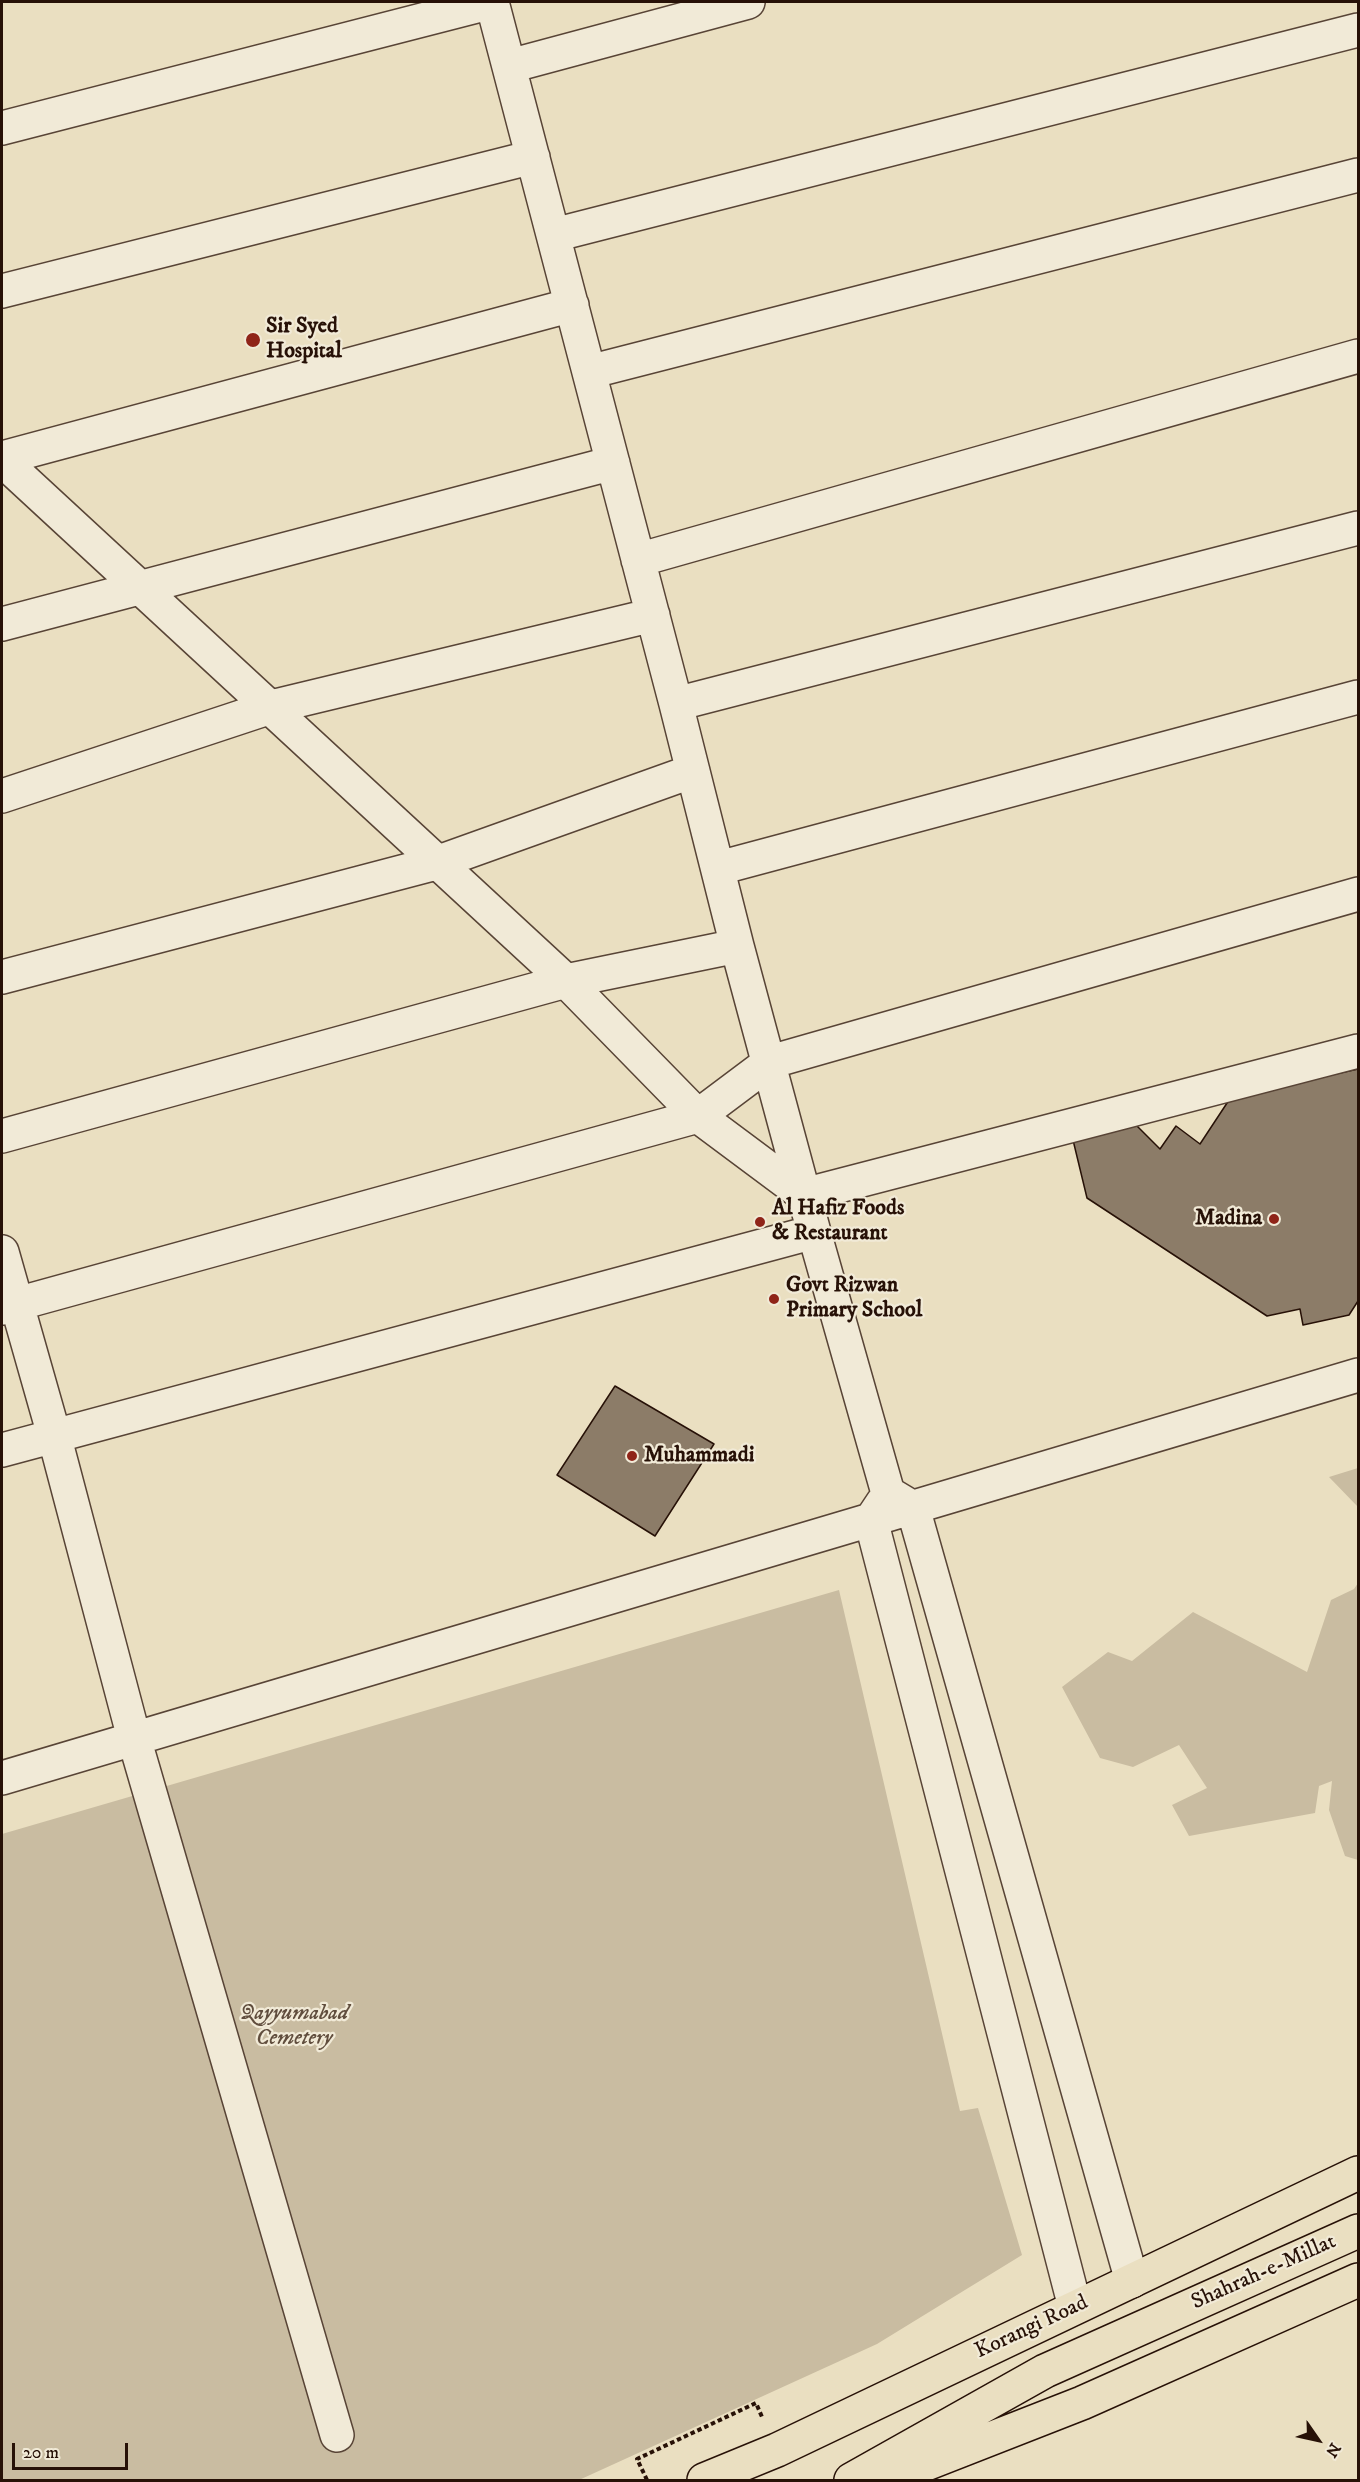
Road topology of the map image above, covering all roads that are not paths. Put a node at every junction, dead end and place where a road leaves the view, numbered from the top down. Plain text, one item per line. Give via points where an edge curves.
1 (492, 2) edge
2 (748, 2) edge
3 (1359, 30) edge
4 (510, 66) junction
5 (2, 128) edge
6 (533, 157) junction
7 (1359, 175) edge
8 (554, 235) junction
9 (2, 291) edge
10 (572, 304) junction
11 (1359, 356) edge
12 (589, 372) junction
13 (2, 459) edge
14 (613, 463) junction
15 (1359, 528) edge
16 (638, 560) junction
17 (140, 587) junction
18 (653, 615) junction
19 (2, 624) edge
20 (1359, 697) edge
21 (676, 704) junction
22 (271, 707) junction
23 (693, 771) junction
24 (2, 795) edge
25 (436, 864) junction
26 (719, 868) junction
27 (1359, 894) edge
28 (737, 946) junction
29 (2, 977) edge
30 (566, 981) junction
31 (1359, 1051) edge
32 (770, 1062) junction
33 (698, 1116) junction
34 (2, 1136) edge
35 (804, 1195) junction
36 (814, 1232) junction
37 (2, 1252) edge
38 (9, 1307) edge
39 (1359, 1375) edge
40 (54, 1435) junction
41 (2, 1449) edge
42 (901, 1500) junction
43 (871, 1520) junction
44 (134, 1738) junction
45 (2, 1778) edge
46 (1359, 2173) edge
47 (1359, 2231) edge
48 (1359, 2280) edge
49 (1132, 2281) junction
50 (1075, 2307) junction
51 (337, 2435) dead end
52 (704, 2481) edge
53 (851, 2481) edge
54 (885, 2481) edge

1 - 4 street
1 - 5 street
2 - 4 street
3 - 8 street
4 - 6 street
6 - 8 street
6 - 9 street
7 - 12 street
8 - 10 street
10 - 12 street
10 - 13 street
11 - 16 street
12 - 14 street
13 - 17 street
14 - 16 street
14 - 17 street
15 - 21 street
16 - 18 street
17 - 19 street
17 - 22 street
18 - 21 street
18 - 22 street
20 - 26 street
21 - 23 street
22 - 24 street
22 - 25 street
23 - 25 street
23 - 26 street
25 - 29 street
25 - 30 street
26 - 28 street
27 - 32 street
28 - 30 street
28 - 32 street
30 - 33 street
30 - 34 street
31 - 35 street
32 - 33 street
32 - 35 street
33 - 35 street
33 - 38 street
35 - 36 street
36 - 40 street
36 - 42 street
37 - 38 street
38 - 40 street
39 - 42 street
40 - 41 street
40 - 44 street
42 - 43 street
42 - 49 street
43 - 44 street
43 - 50 street
44 - 45 street
44 - 51 street
46 - 49 main road, Korangi Road
47 - 53 main road, Shahrah-e-Millat via 1044,2370
48 - 54 main road via 1082,2403
49 - 50 main road, Korangi Road
50 - 52 main road, Korangi Road

